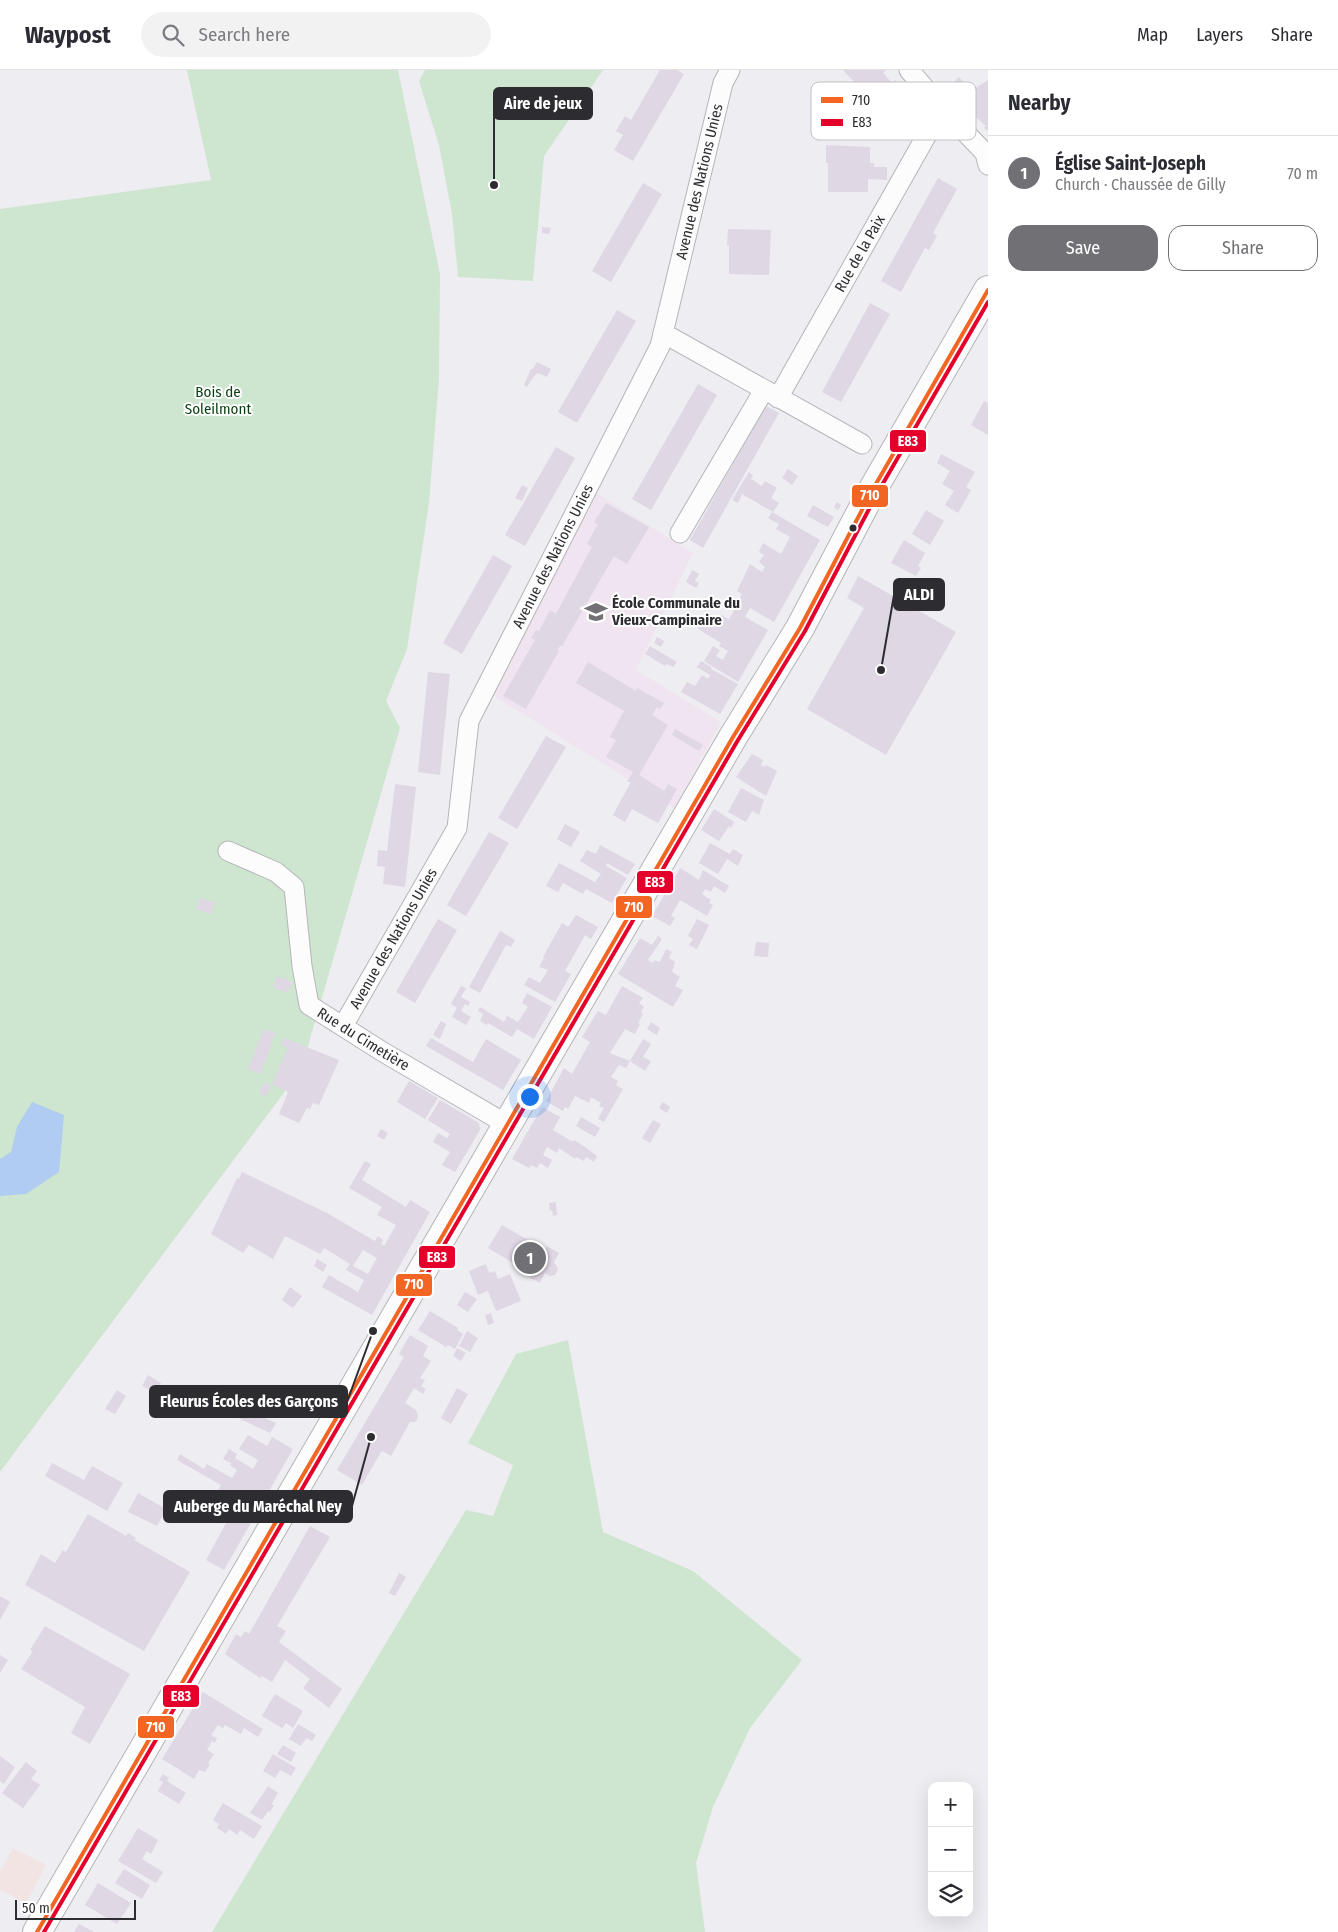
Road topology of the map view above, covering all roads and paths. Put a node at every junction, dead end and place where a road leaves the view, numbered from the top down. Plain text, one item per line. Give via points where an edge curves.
1 (730, 70) edge
2 (909, 70) edge
3 (919, 82) edge
4 (923, 140) edge
5 (971, 140) edge
6 (987, 157) edge
7 (988, 290) edge
8 (663, 333) junction
9 (771, 394) junction
10 (862, 444) dead end
11 (680, 533) dead end
12 (228, 852) dead end
13 (343, 1026) junction
14 (508, 1125) junction
15 (37, 1932) edge

1 - 8 street, Avenue des Nations Unies via 722,83
2 - 3 street
4 - 9 street, Rue de la Paix
5 - 6 street
7 - 14 main road via 873,489 800,628 733,736
8 - 9 street
8 - 13 street, Avenue des Nations Unies via 660,346 469,721 457,828
9 - 10 street
9 - 11 street, Rue de la Paix
12 - 13 street, Rue du Cimetière via 276,872 294,887 309,1006
13 - 14 street, Rue du Cimetière
14 - 15 main road

